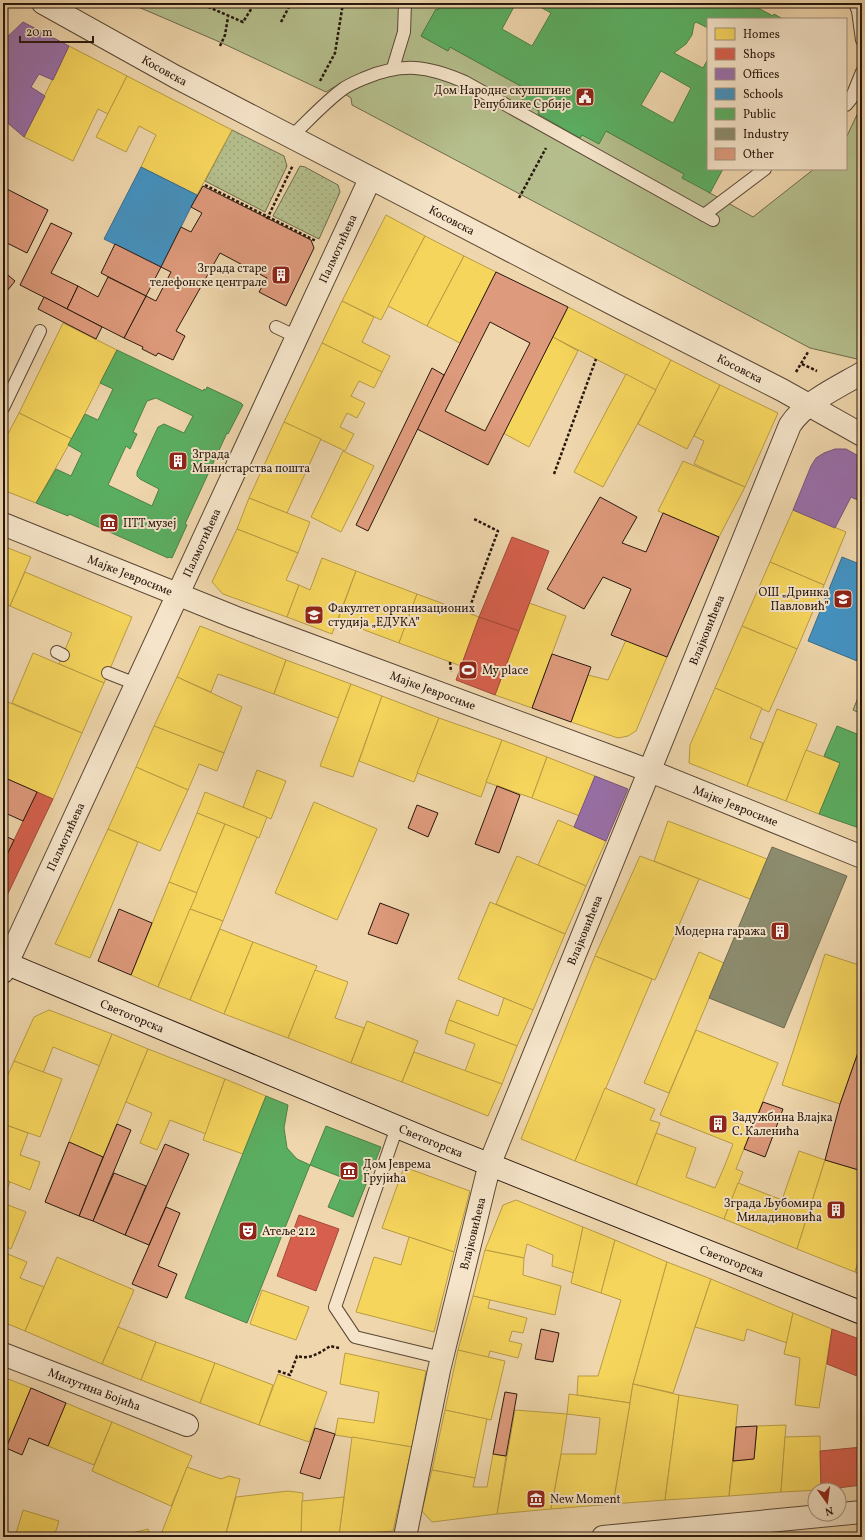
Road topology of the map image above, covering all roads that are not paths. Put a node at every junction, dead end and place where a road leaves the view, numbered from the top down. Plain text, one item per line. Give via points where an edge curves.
1 (43, 3) edge
2 (405, 3) edge
3 (855, 3) edge
4 (862, 40) edge
5 (393, 68) junction
6 (862, 72) edge
7 (847, 104) edge
8 (298, 140) junction
9 (764, 170) edge
10 (370, 179) junction
11 (276, 327) dead end
12 (40, 331) dead end
13 (297, 337) junction
14 (862, 373) edge
15 (810, 406) junction
16 (3, 408) edge
17 (862, 435) edge
18 (3, 524) edge
19 (178, 594) junction
20 (108, 673) dead end
21 (136, 684) junction
22 (650, 771) junction
23 (862, 858) edge
24 (4, 966) edge
25 (397, 1127) junction
26 (490, 1163) junction
27 (862, 1313) edge
28 (3, 1354) edge
29 (442, 1358) junction
30 (187, 1425) dead end
31 (862, 1512) edge
32 (405, 1537) edge
33 (603, 1537) edge

1 - 8 street, Косовска via 176,77
2 - 5 lane via 404,32
3 - 4 lane
5 - 8 lane via 345,88
5 - 9 lane via 432,69 450,76 708,218
6 - 7 lane
8 - 10 street, Косовска
10 - 13 street, Палмотићева
10 - 15 street, Косовска
11 - 13 lane
12 - 16 lane
13 - 19 street, Палмотићева
14 - 15 street, Влајковићева
15 - 17 street, Косовска
15 - 22 street, Влајковићева via 790,425
18 - 19 street, Мајке Јевросиме
19 - 21 street, Палмотићева
19 - 22 street, Мајке Јевросиме
20 - 21 lane
21 - 24 street, Палмотићева
22 - 23 street, Мајке Јевросиме
22 - 26 street, Влајковићева
24 - 25 street, Светогорска via 330,1097
25 - 26 street, Светогорска
25 - 29 lane via 335,1306 355,1336
26 - 27 street, Светогорска
26 - 29 street, Влајковићева
28 - 30 street, Милутина Бојића
29 - 32 street, Влајковићева
31 - 33 street

